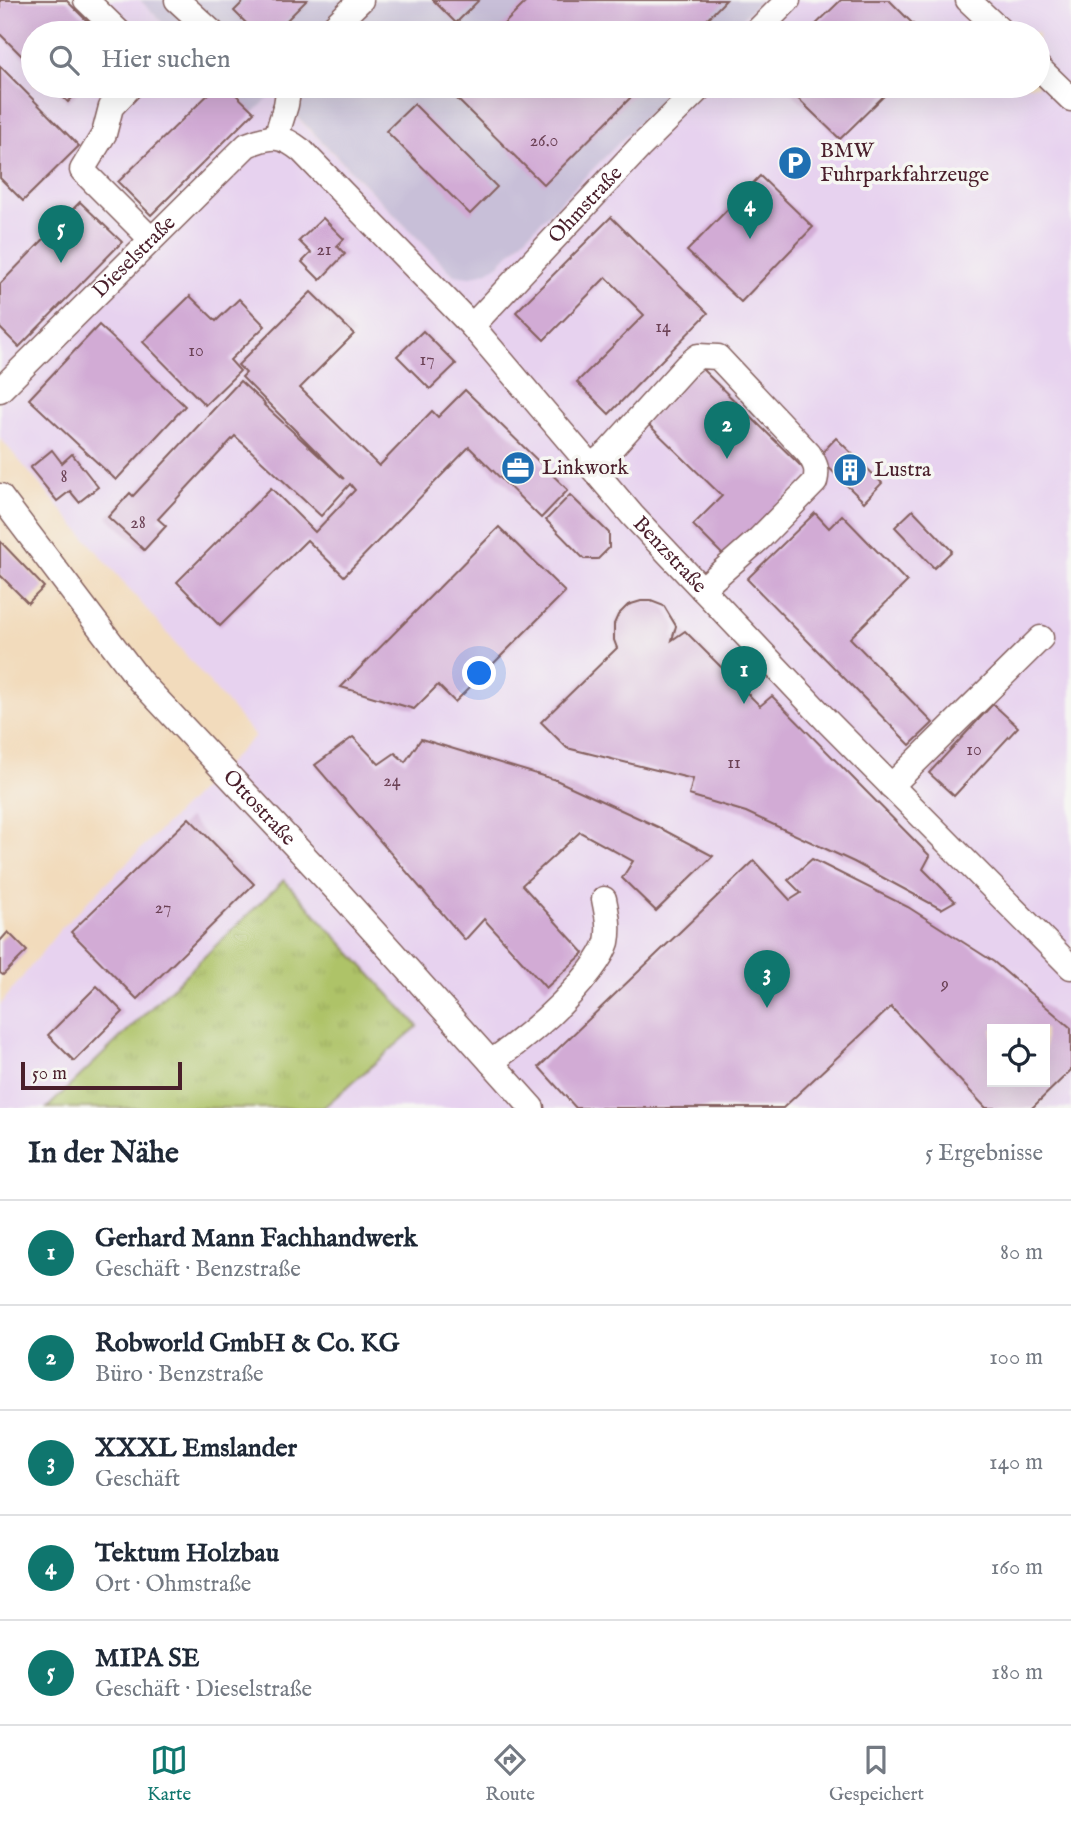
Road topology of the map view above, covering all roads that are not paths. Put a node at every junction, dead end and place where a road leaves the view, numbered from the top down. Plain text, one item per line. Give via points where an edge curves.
1 (86, 0) edge
2 (177, 0) edge
3 (361, 0) edge
4 (788, 0) edge
5 (968, 0) edge
6 (108, 21) edge
7 (200, 21) edge
8 (339, 21) edge
9 (767, 21) edge
10 (990, 21) edge
11 (1050, 79) edge
12 (120, 98) edge
13 (287, 98) edge
14 (690, 98) edge
15 (1071, 99) edge
16 (276, 137) junction
17 (151, 239) junction
18 (472, 326) junction
19 (0, 390) edge
20 (591, 466) junction
21 (0, 496) edge
22 (702, 589) junction
23 (1041, 639) dead end
24 (891, 786) junction
25 (604, 899) dead end
26 (1071, 967) edge
27 (491, 1062) junction
28 (532, 1108) edge

1 - 6 street
2 - 7 street
3 - 8 street
4 - 9 street
5 - 10 street
11 - 15 street
12 - 17 street via 82,170
13 - 16 street
14 - 18 street, Ohmstraße
16 - 17 street, Dieselstraße via 247,145
16 - 18 street, Benzstraße via 302,150
17 - 19 street, Dieselstraße
18 - 20 street, Benzstraße
20 - 22 street, Benzstraße
20 - 22 street via 698,356 718,356 808,454 818,471 815,482 759,540
21 - 27 street, Ottostraße via 140,681
22 - 24 street, Benzstraße
23 - 24 street
24 - 26 street, Benzstraße
25 - 27 street via 607,944 598,961 534,1031
27 - 28 street, Ottostraße

